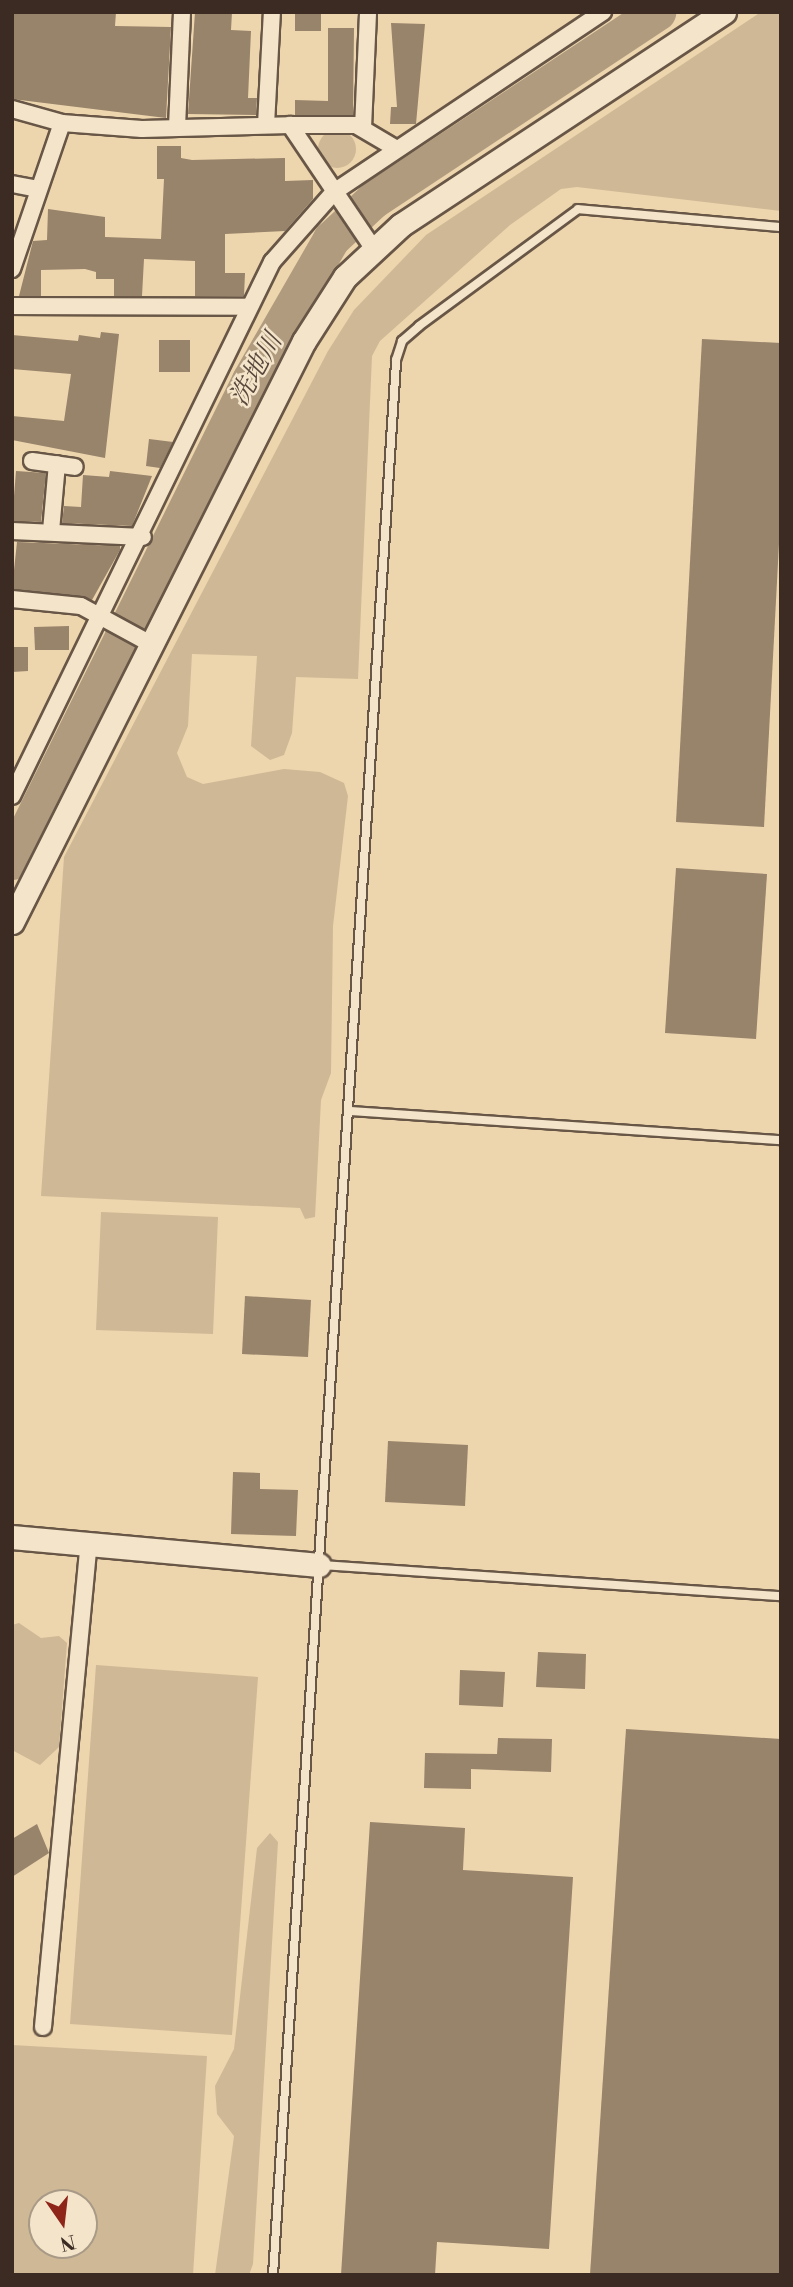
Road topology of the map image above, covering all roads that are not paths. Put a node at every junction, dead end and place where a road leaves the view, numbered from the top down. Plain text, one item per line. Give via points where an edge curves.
1 (182, 12) edge
2 (272, 12) edge
3 (368, 12) edge
4 (603, 12) edge
5 (724, 12) edge
6 (12, 109) edge
7 (62, 123) junction
8 (266, 125) junction
9 (290, 125) junction
10 (177, 127) junction
11 (363, 128) junction
12 (395, 148) junction
13 (12, 184) edge
14 (38, 189) junction
15 (337, 196) junction
16 (781, 228) edge
17 (370, 242) junction
18 (12, 269) edge
19 (12, 306) edge
20 (247, 307) junction
21 (32, 461) dead end
22 (57, 464) junction
23 (75, 467) dead end
24 (12, 531) edge
25 (51, 531) junction
26 (143, 537) junction
27 (12, 599) edge
28 (108, 620) junction
29 (147, 642) junction
30 (12, 796) edge
31 (12, 922) edge
32 (351, 1111) junction
33 (781, 1140) edge
34 (12, 1537) edge
35 (89, 1542) junction
36 (319, 1565) junction
37 (781, 1596) edge
38 (43, 2027) dead end
39 (273, 2275) edge

1 - 10 street
2 - 8 street
3 - 11 street
4 - 12 street
5 - 17 street
6 - 7 street
7 - 10 street
7 - 14 street
8 - 9 street
8 - 10 street
9 - 11 street
9 - 15 street
11 - 12 street
12 - 15 street
13 - 14 street
14 - 18 street
15 - 17 street
15 - 20 street via 272,262
16 - 32 lane via 578,209 402,341
17 - 29 street via 304,341
19 - 20 street
20 - 26 street
21 - 22 street
22 - 23 street
22 - 25 street
24 - 25 street
25 - 26 street
26 - 28 street
27 - 28 street via 81,606
28 - 29 street
28 - 30 street
29 - 31 street
32 - 33 lane
32 - 36 lane
34 - 35 street
35 - 36 street
35 - 38 street
36 - 37 lane
36 - 39 lane

